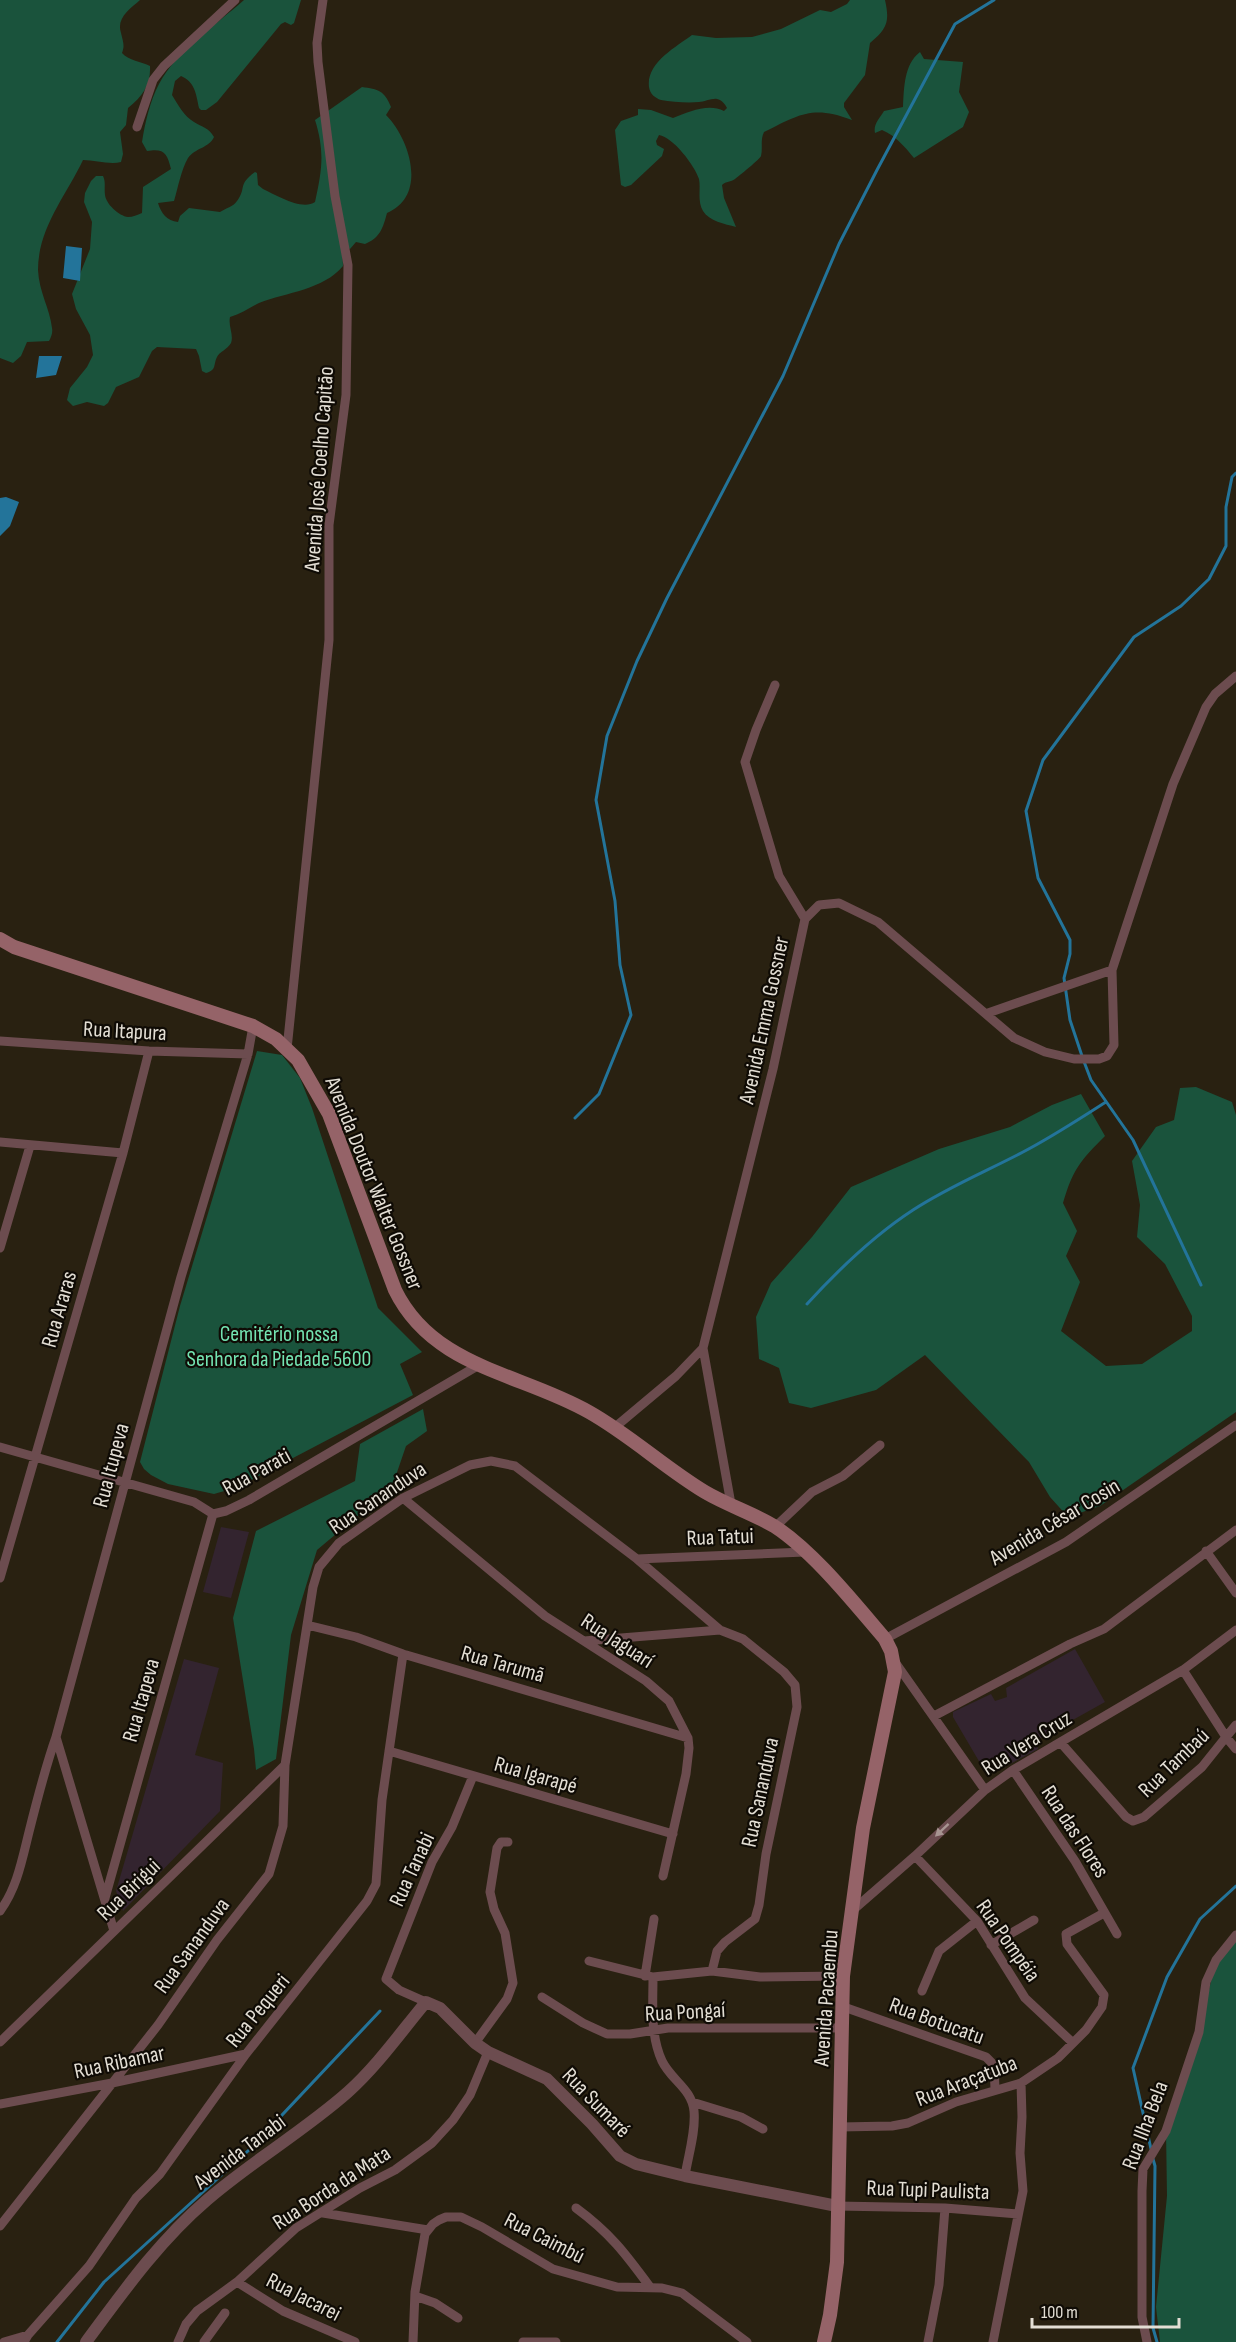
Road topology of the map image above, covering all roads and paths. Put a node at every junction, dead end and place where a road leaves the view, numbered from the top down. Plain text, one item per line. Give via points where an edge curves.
1 (235, 0) edge
2 (323, 0) edge
3 (137, 127) dead end
4 (1236, 676) edge
5 (775, 685) dead end
6 (805, 919) junction
7 (0, 939) edge
8 (1112, 970) junction
9 (988, 1013) junction
10 (253, 1026) junction
11 (0, 1041) edge
12 (287, 1048) junction
13 (149, 1051) junction
14 (248, 1054) junction
15 (0, 1142) edge
16 (30, 1146) junction
17 (123, 1153) junction
18 (0, 1248) edge
19 (703, 1348) junction
20 (479, 1365) junction
21 (1236, 1425) edge
22 (614, 1428) junction
23 (880, 1444) dead end
24 (0, 1447) edge
25 (35, 1458) junction
26 (126, 1481) junction
27 (403, 1498) junction
28 (730, 1504) junction
29 (213, 1514) junction
30 (775, 1527) junction
31 (1236, 1530) edge
32 (1206, 1551) junction
33 (805, 1552) junction
34 (637, 1559) junction
35 (0, 1578) edge
36 (1236, 1593) edge
37 (307, 1625) junction
38 (720, 1630) junction
39 (1236, 1630) edge
40 (885, 1639) junction
41 (584, 1641) junction
42 (402, 1654) junction
43 (894, 1659) junction
44 (1184, 1670) junction
45 (934, 1716) junction
46 (1236, 1725) edge
47 (56, 1737) junction
48 (1226, 1737) junction
49 (688, 1738) junction
50 (1061, 1743) junction
51 (1236, 1749) edge
52 (389, 1751) junction
53 (285, 1765) junction
54 (1013, 1770) junction
55 (473, 1776) junction
56 (985, 1790) junction
57 (673, 1834) junction
58 (508, 1842) dead end
59 (915, 1856) junction
60 (663, 1876) dead end
61 (105, 1898) junction
62 (853, 1910) junction
63 (0, 1911) edge
64 (1104, 1913) junction
65 (654, 1919) dead end
66 (1034, 1920) dead end
67 (977, 1921) junction
68 (114, 1931) junction
69 (1117, 1934) dead end
70 (1236, 1935) edge
71 (991, 1945) junction
72 (589, 1961) dead end
73 (712, 1971) junction
74 (843, 1976) junction
75 (649, 1977) junction
76 (386, 1979) joint
77 (922, 1991) dead end
78 (542, 1997) dead end
79 (426, 2002) junction
80 (841, 2006) junction
81 (840, 2028) junction
82 (654, 2029) junction
83 (0, 2042) edge
84 (475, 2043) junction
85 (1073, 2043) junction
86 (488, 2052) junction
87 (246, 2054) junction
88 (1021, 2083) junction
89 (111, 2084) junction
90 (994, 2090) junction
91 (692, 2102) junction
92 (0, 2104) edge
93 (840, 2127) junction
94 (763, 2129) dead end
95 (686, 2176) junction
96 (837, 2206) junction
97 (576, 2208) dead end
98 (945, 2208) junction
99 (323, 2213) junction
100 (1018, 2214) junction
101 (0, 2226) edge
102 (428, 2230) junction
103 (237, 2282) junction
104 (650, 2287) junction
105 (415, 2296) junction
106 (225, 2313) dead end
107 (458, 2318) dead end
108 (26, 2338) edge
109 (4, 2342) edge
110 (86, 2342) edge
111 (178, 2342) edge
112 (204, 2342) edge
113 (355, 2342) edge
114 (413, 2342) edge
115 (523, 2342) edge
116 (556, 2342) edge
117 (747, 2342) edge
118 (824, 2342) edge
119 (928, 2342) edge
120 (993, 2342) edge
121 (1147, 2342) edge

1 - 3 street via 153,80
2 - 12 street, Avenida José Coelho Capitão via 318,62 348,265 346,395 329,525 329,640
4 - 8 street, Avenida Emma Gossner via 1215,694 1194,730
5 - 6 street via 746,762 779,876
6 - 9 street, Avenida Emma Gossner via 819,905 839,903 878,922
6 - 19 street, Avenida Emma Gossner via 773,1069
7 - 10 main road, Avenida Doutor Walter Gossner
8 - 9 street
8 - 9 street, Avenida Emma Gossner via 1114,1045 1107,1056 1099,1059 1074,1059 1045,1052 1014,1038
10 - 12 main road, Avenida Doutor Walter Gossner
10 - 14 street, Rua Itupeva
11 - 13 street, Rua Itapura
12 - 20 main road, Avenida Doutor Walter Gossner via 304,1068 329,1114 402,1306 420,1328 454,1354
13 - 14 street, Rua Itapura
13 - 17 street, Rua Araras
14 - 26 street, Rua Itupeva via 181,1277
15 - 16 street
16 - 17 street
16 - 18 street
17 - 25 street, Rua Araras
19 - 22 street, Avenida Emma Gossner
19 - 28 street, Avenida Emma Gossner
20 - 22 main road, Avenida Doutor Walter Gossner via 589,1412
20 - 29 street, Rua Parati via 249,1500
21 - 40 street, Avenida César Cosin via 1066,1542
22 - 28 main road, Avenida Doutor Walter Gossner via 706,1492
23 - 30 street via 843,1476 812,1492
24 - 25 street, Rua Parati
25 - 26 street, Rua Parati
25 - 35 street, Rua Araras
26 - 29 street, Rua Parati via 194,1502
26 - 47 street, Rua Itupeva
27 - 34 street, Rua Sananduva via 470,1465 491,1461 515,1466
27 - 37 street, Rua Sananduva via 339,1543 319,1568
27 - 41 street, Rua Jaguarí via 545,1616
28 - 30 main road, Avenida Doutor Walter Gossner
29 - 61 street, Rua Itapeva
30 - 33 main road, Avenida Doutor Walter Gossner
31 - 32 street
32 - 36 street
32 - 45 street via 1104,1629
33 - 34 street, Rua Tatui
33 - 40 main road, Avenida Doutor Walter Gossner
34 - 38 street, Rua Sananduva
37 - 42 street, Rua Tarumã
37 - 53 street, Rua Sananduva
38 - 41 street
38 - 73 street, Rua Sananduva via 743,1640 784,1672 795,1685 797,1707 757,1912 750,1924 717,1952
39 - 44 street, Rua Vera Cruz
40 - 43 main road, Avenida Doutor Walter Gossner
41 - 49 street, Rua Jaguarí via 646,1681 669,1701
42 - 49 street, Rua Tarumã
42 - 52 street, Rua Pequeri
43 - 45 street, Avenida Doutor Walter Gossner
43 - 62 main road, Avenida Pacaembu via 894,1686 863,1828
44 - 48 street
44 - 50 street, Rua Vera Cruz
45 - 56 street, Avenida Doutor Walter Gossner
46 - 48 street
47 - 61 street
47 - 63 street, Rua Itupeva via 18,1873 10,1897
48 - 50 street, Rua Tambaú via 1202,1767 1144,1817 1133,1821
48 - 51 street, Rua Tambaú
49 - 57 street via 686,1774
50 - 54 street, Rua Vera Cruz
52 - 55 street, Rua Igarapé
52 - 87 street, Rua Pequeri via 376,1884 367,1901
53 - 68 street, Rua Birigui
53 - 89 street, Rua Sananduva via 283,1826 269,1874
54 - 56 street, Rua Vera Cruz
54 - 64 street, Rua das Flores via 1075,1861
55 - 57 street, Rua Igarapé
55 - 76 street, Rua Tanabi via 432,1862
56 -> 59 street, Rua Vera Cruz
57 - 60 street
58 - 84 street via 501,1842 497,1848 490,1892 505,1932 513,1983 507,1999
59 - 62 street, Rua Vera Cruz
59 - 67 street, Rua Pompéia
61 - 68 street
62 - 74 main road, Avenida Pacaembu
64 - 69 street, Rua das Flores
64 - 85 street, Rua Araçatuba via 1066,1934 1067,1944 1104,1995 1096,2017
65 - 75 street
66 - 71 street
67 - 71 street, Rua Pompéia
67 - 77 street via 939,1951
68 - 83 street, Rua Birigui
70 - 121 street, Rua Ilha Bela via 1216,1960 1206,1982 1199,2032 1166,2131 1143,2169 1142,2317
71 - 85 street, Rua Pompéia via 1025,1998
72 - 75 street
73 - 74 street via 760,1977
73 - 75 street
74 - 80 main road, Avenida Pacaembu
75 - 82 street
76 - 79 street, Rua Sumaré via 399,1990
78 - 82 street, Rua Pongaí via 607,2034
79 - 84 street, Rua Sumaré via 440,2008
79 - 110 street, Avenida Tanabi via 350,2090 207,2200 172,2234 141,2268
80 - 81 main road, Avenida Pacaembu
80 - 90 street, Rua Botucatu via 986,2057 994,2065
81 - 82 street, Rua Pongaí
81 - 93 main road, Avenida Pacaembu
82 - 91 street via 662,2060
84 - 86 street, Rua Sumaré
85 - 88 street, Rua Araçatuba
86 - 95 street, Rua Sumaré via 547,2079 620,2156 636,2164
86 - 99 street, Rua Borda da Mata via 470,2095 432,2143
87 - 89 street, Rua Ribamar
87 - 108 street, Rua Pequeri via 89,2266
88 - 90 street, Rua Araçatuba
88 - 100 street via 1023,2191
89 - 92 street, Rua Ribamar
89 - 101 street, Rua Sananduva
90 - 93 street, Rua Araçatuba via 908,2123
91 - 94 street via 741,2117
91 - 95 street via 694,2120
93 - 96 main road, Avenida Pacaembu
95 - 96 street, Rua Sumaré
96 - 98 street, Rua Tupi Paulista
96 - 118 main road, Avenida Pacaembu via 837,2262
97 - 104 street via 622,2248
98 - 100 street, Rua Tupi Paulista
98 - 119 street via 940,2275
99 - 102 street
99 - 103 street, Rua Borda da Mata via 296,2228
100 - 120 street
102 - 104 street, Rua Caimbú via 446,2217 461,2217 553,2269 617,2287
102 - 105 street
103 - 111 street, Rua Borda da Mata via 197,2311
103 - 113 street, Rua Jacarei via 283,2311
104 - 117 street, Rua Caimbú via 682,2293
105 - 107 street
105 - 114 street
106 - 112 street
108 - 109 street
115 - 116 street

